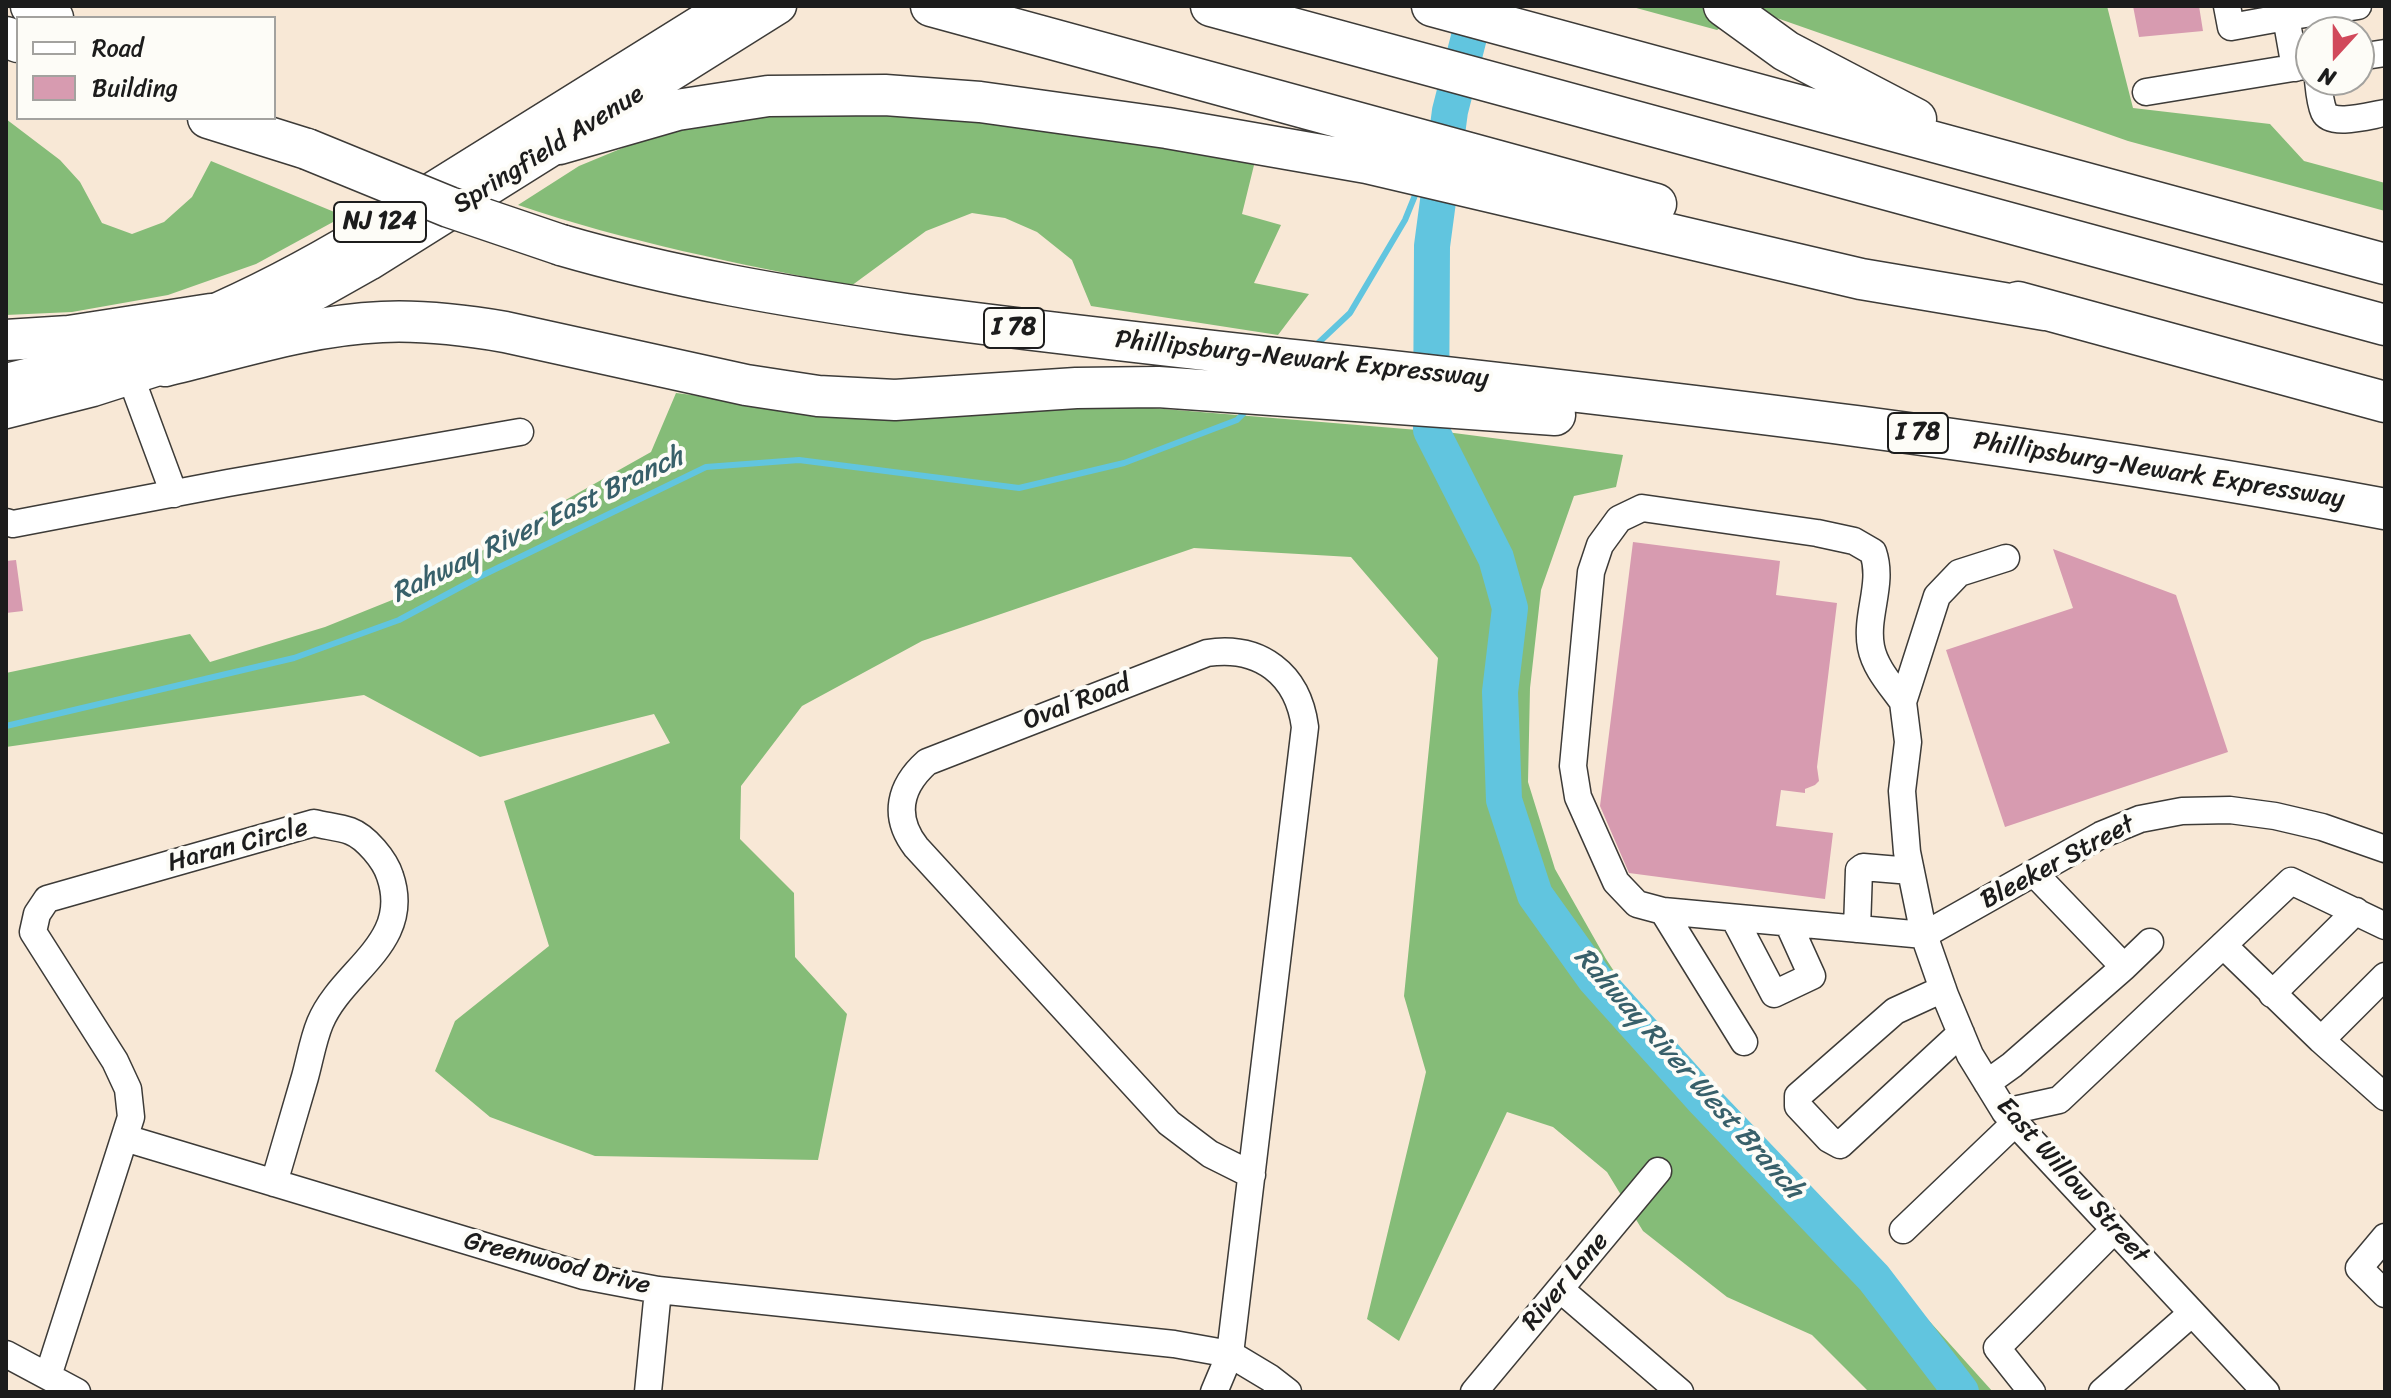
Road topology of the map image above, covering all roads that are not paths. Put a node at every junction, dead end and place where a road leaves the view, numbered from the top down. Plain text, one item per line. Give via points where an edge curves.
1 (31, 6) edge
2 (727, 6) edge
3 (931, 6) edge
4 (1211, 6) edge
5 (1724, 6) edge
6 (2227, 6) edge
7 (2358, 6) edge
8 (1446, 9) edge
9 (773, 10) edge
10 (49, 16) edge
11 (2286, 17) junction
12 (2295, 39) edge
13 (2295, 73) edge
14 (2146, 92) dead end
15 (2318, 96) edge
16 (2385, 113) edge
17 (214, 120) edge
18 (247, 120) edge
19 (559, 144) junction
20 (1370, 145) junction
21 (307, 149) junction
22 (1984, 154) junction
23 (2385, 264) edge
24 (211, 314) junction
25 (2385, 325) edge
26 (6, 340) edge
27 (148, 372) junction
28 (6, 381) edge
29 (1451, 392) junction
30 (2385, 402) edge
31 (6, 411) edge
32 (520, 432) dead end
33 (174, 494) junction
34 (2385, 509) edge
35 (6, 522) edge
36 (2006, 558) dead end
37 (1903, 702) junction
38 (2385, 849) edge
39 (1911, 871) junction
40 (2034, 873) junction
41 (1663, 911) junction
42 (2356, 911) junction
43 (1734, 918) junction
44 (1788, 923) junction
45 (2385, 926) edge
46 (1857, 929) junction
47 (1924, 935) junction
48 (2150, 942) dead end
49 (2223, 945) junction
50 (2124, 967) junction
51 (2385, 976) edge
52 (1943, 989) junction
53 (2272, 994) junction
54 (1961, 1033) junction
55 (2321, 1040) junction
56 (1744, 1042) dead end
57 (1987, 1083) junction
58 (2385, 1097) edge
59 (2010, 1118) junction
60 (125, 1138) junction
61 (1658, 1171) dead end
62 (1252, 1175) junction
63 (274, 1183) junction
64 (1903, 1230) dead end
65 (2114, 1230) junction
66 (2385, 1237) edge
67 (1560, 1289) junction
68 (658, 1290) junction
69 (2385, 1294) edge
70 (2192, 1313) junction
71 (6, 1354) edge
72 (1230, 1354) junction
73 (48, 1376) junction
74 (2255, 1388) edge
75 (77, 1392) edge
76 (648, 1392) edge
77 (1214, 1392) edge
78 (1288, 1392) edge
79 (1474, 1392) edge
80 (1680, 1392) edge
81 (2032, 1392) edge
82 (2102, 1392) edge

1 - 10 highway
2 - 24 main road, Springfield Avenue / NJ 124 via 342,246
3 - 20 highway
4 - 25 highway
5 - 22 highway via 1786,51
6 - 11 street via 2231,27
7 - 11 street
8 - 22 highway
9 - 19 main road, Springfield Avenue / NJ 124
11 - 12 street
13 - 14 street
15 - 16 street via 2329,118
17 - 21 highway
18 - 21 highway, Phillipsburg-Newark Expressway / I 78
19 - 20 highway via 707,104 768,96 885,95 1082,115 1243,141
19 - 27 main road, Springfield Avenue / NJ 124 via 336,283 251,328
20 - 30 highway via 1861,279 2045,310
21 - 29 highway, Phillipsburg-Newark Expressway / I 78, bridge via 449,207 662,272 988,325 1260,356
22 - 23 highway
24 - 26 highway via 93,333
24 - 28 main road, Springfield Avenue / NJ 124 via 98,357
27 - 29 highway via 327,329 413,321 505,332 818,396 907,399 1121,387
27 - 31 main road, Springfield Avenue / NJ 124
27 - 33 street
29 - 34 highway, Phillipsburg-Newark Expressway / I 78 via 1667,424 1892,430
32 - 33 street
33 - 35 street
36 - 37 street via 1959,573 1937,596
37 - 39 street, East Willow Street via 1908,742 1902,791
37 - 41 street via 1880,670 1871,646 1878,568 1873,552 1854,541 1817,533 1642,508 1619,519 1600,545 1591,572 1573,766 1578,797 1616,882 1637,904
38 - 40 street, Bleeker Street via 2275,816 2182,811 2140,819 2101,835
39 - 46 street via 1859,870
39 - 47 street, East Willow Street
40 - 47 street, Bleeker Street
40 - 50 street
41 - 43 street
41 - 56 street
42 - 45 street
42 - 49 street via 2291,881
42 - 53 street
43 - 44 street
43 - 44 street via 1774,994 1812,976
44 - 46 street
46 - 47 street
47 - 52 street, East Willow Street
48 - 50 street
49 - 53 street
49 - 59 street via 2059,1100
50 - 57 street
51 - 55 street
52 - 54 street, East Willow Street
52 - 54 street via 1895,1011 1798,1096 1798,1106 1840,1145
53 - 55 street
54 - 57 street, East Willow Street
55 - 58 street
57 - 59 street, East Willow Street
59 - 64 street
59 - 65 street, East Willow Street
60 - 63 street, Greenwood Drive
60 - 63 street, Haran Circle via 131,1117 128,1089 33,932 47,899 314,823 352,832 388,868 395,913 375,952 320,1022
60 - 73 street
61 - 67 street, River Lane
62 - 62 street, Oval Road via 1210,1154 1169,1123 916,847 903,825 901,807 909,782 927,762 1207,653 1240,652 1263,660 1288,681 1303,710 1305,727
62 - 72 street, Oval Road
63 - 68 street, Greenwood Drive via 584,1276
65 - 70 street, East Willow Street
65 - 81 street via 1997,1348
66 - 69 street via 2359,1268
67 - 79 street, River Lane
67 - 80 street
68 - 72 street, Greenwood Drive
68 - 76 street
70 - 74 street, East Willow Street
70 - 82 street
71 - 73 street
72 - 77 street, Oval Road
72 - 78 street, Greenwood Drive
73 - 75 street

